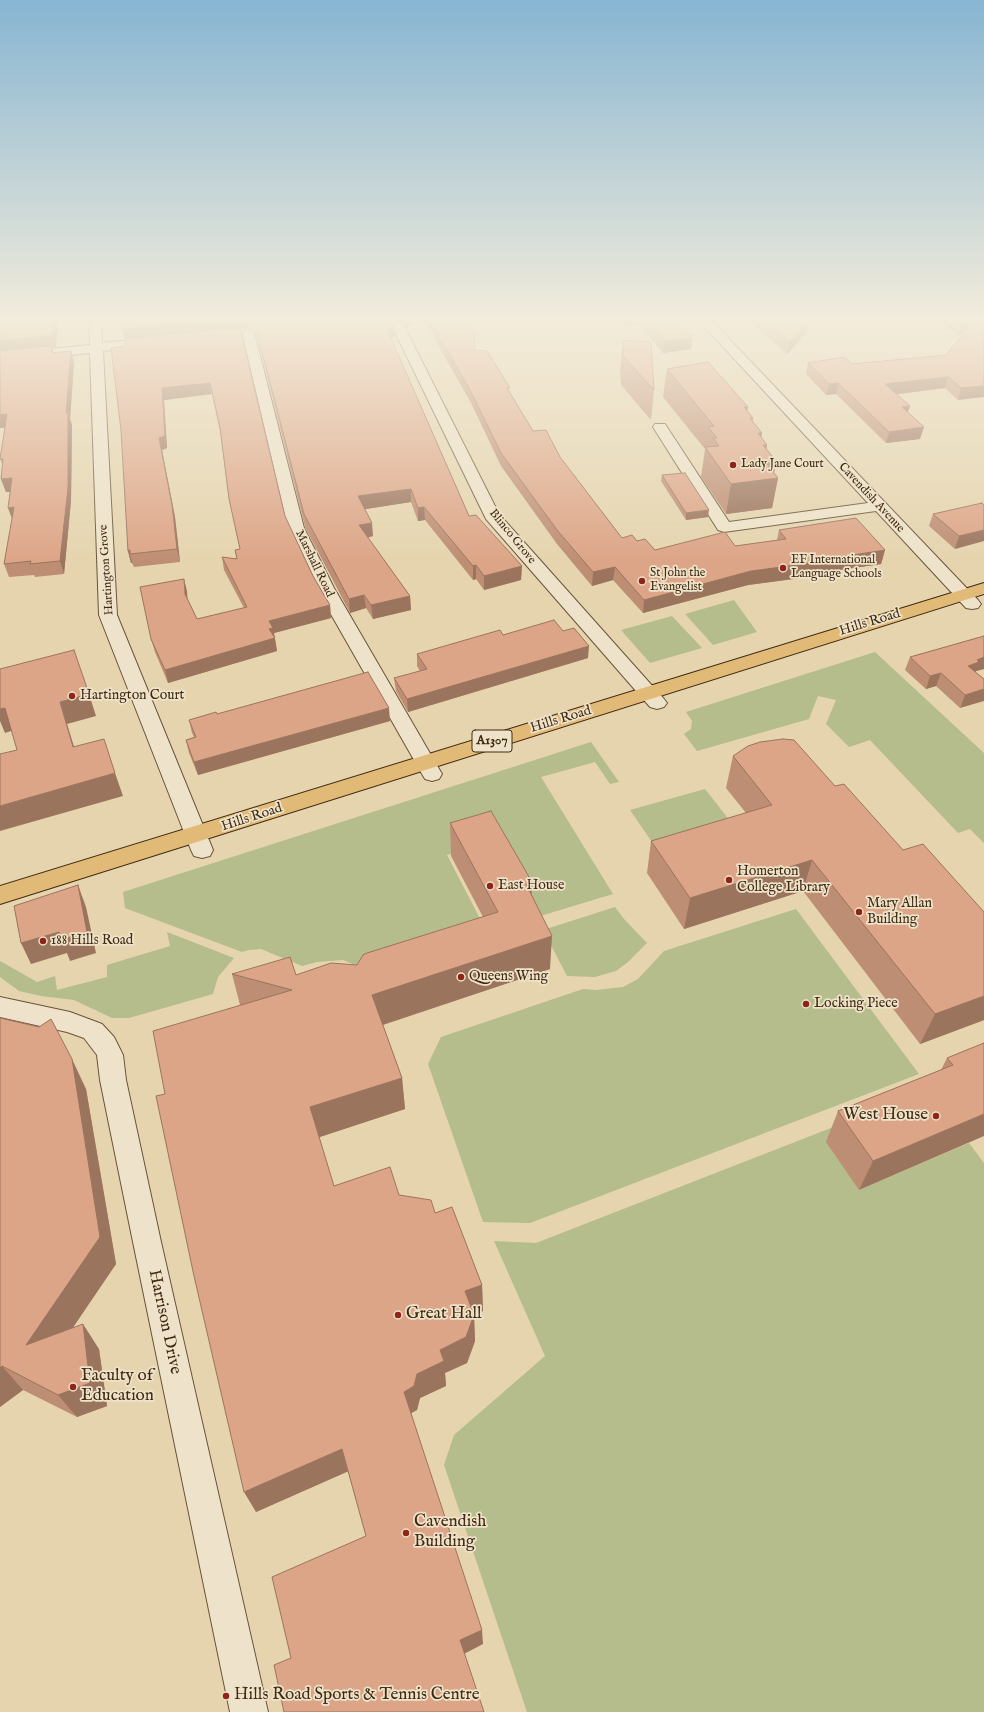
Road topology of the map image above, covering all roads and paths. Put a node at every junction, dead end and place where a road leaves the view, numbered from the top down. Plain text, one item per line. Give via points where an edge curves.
1 (98, 402) edge
2 (265, 402) edge
3 (436, 402) edge
4 (781, 402) edge
5 (660, 427) dead end
6 (878, 506) junction
7 (984, 588) edge
8 (967, 599) junction
9 (652, 698) junction
10 (429, 768) junction
11 (199, 843) junction
12 (0, 895) edge
13 (0, 1007) edge
14 (248, 1712) edge

1 - 11 street, Hartington Grove via 108,615
2 - 10 street, Marshall Road via 296,528 325,588
3 - 9 street, Blinco Grove via 492,516
4 - 6 street, Cavendish Avenue
5 - 6 street via 724,527
6 - 8 street, Cavendish Avenue
7 - 8 main road, Hills Road / A1307
8 - 9 main road, Hills Road / A1307
9 - 10 main road, Hills Road / A1307
10 - 11 main road, Hills Road / A1307
11 - 12 main road, Hills Road / A1307
13 - 14 street, Harrison Drive via 70,1022 93,1031 106,1045 110,1056 147,1242

